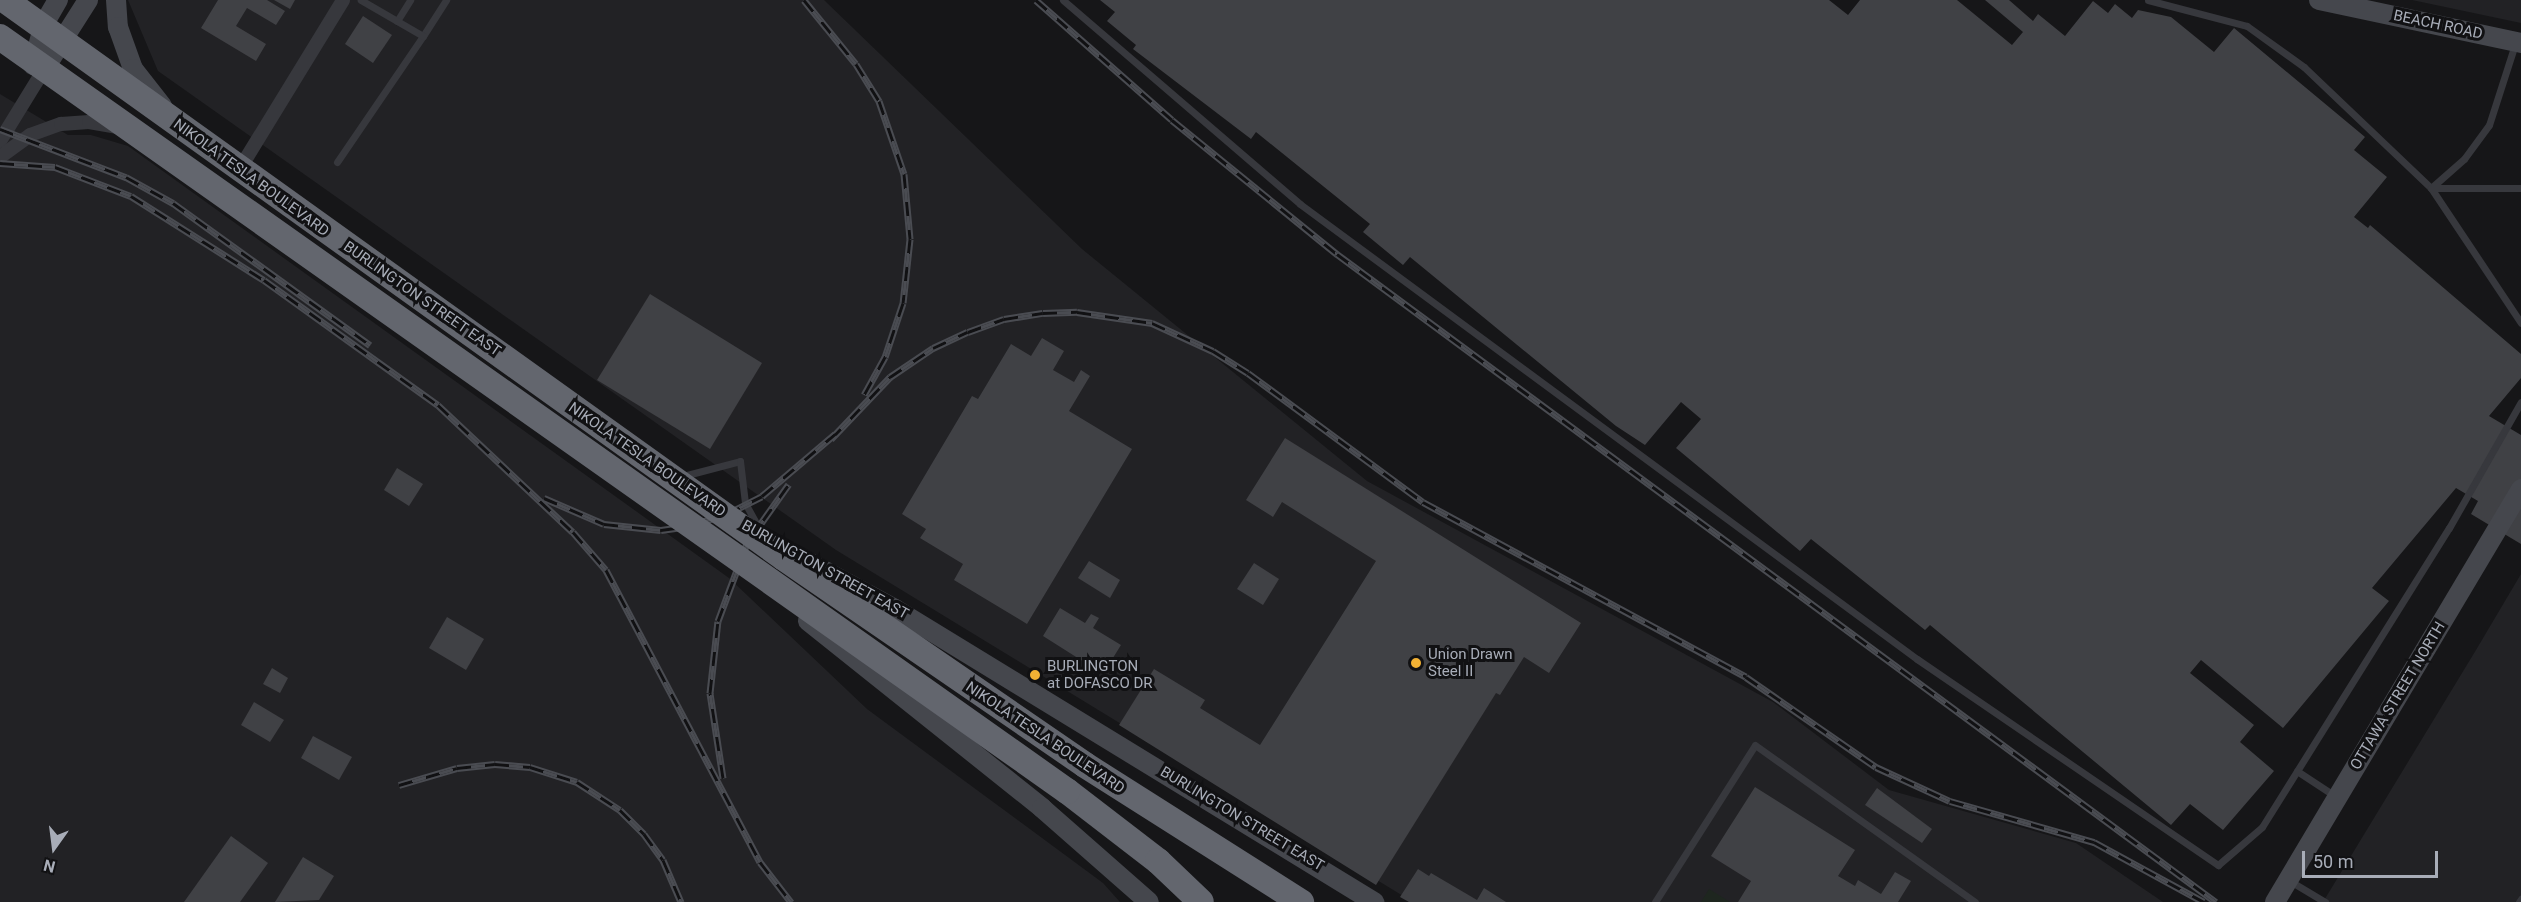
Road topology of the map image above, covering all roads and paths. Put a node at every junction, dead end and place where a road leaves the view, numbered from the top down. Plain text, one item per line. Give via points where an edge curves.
1 (5, 0) edge
2 (16, 0) edge
3 (58, 0) edge
4 (88, 0) edge
5 (116, 0) edge
6 (343, 0) edge
7 (361, 0) edge
8 (410, 0) edge
9 (446, 0) edge
10 (1063, 0) edge
11 (2148, 0) edge
12 (2319, 0) edge
13 (397, 21) junction
14 (44, 24) junction
15 (423, 36) junction
16 (0, 37) edge
17 (64, 37) junction
18 (2518, 42) edge
19 (0, 47) edge
20 (38, 68) junction
21 (171, 118) junction
22 (156, 140) junction
23 (0, 141) edge
24 (0, 157) edge
25 (337, 162) dead end
26 (239, 170) junction
27 (2431, 188) junction
28 (2521, 188) edge
29 (2521, 324) edge
30 (2521, 402) edge
31 (672, 475) junction
32 (2521, 489) edge
33 (771, 541) junction
34 (971, 681) dead end
35 (965, 691) dead end
36 (959, 701) dead end
37 (940, 730) junction
38 (2296, 771) junction
39 (2337, 798) junction
40 (2288, 880) junction
41 (1149, 902) edge
42 (1201, 902) edge
43 (1301, 902) edge
44 (1374, 902) edge
45 (1655, 902) edge
46 (1975, 902) edge
47 (2275, 902) edge
48 (2325, 902) edge

1 - 43 highway, NIKOLA TESLA BOULEVARD, bridge via 784,558 1085,765
2 - 14 main road
3 - 14 main road
4 - 17 main road
5 - 21 main road via 118,27 133,69
6 - 26 street
7 - 13 lane
8 - 13 lane
9 - 15 lane
10 - 38 lane via 1300,204 1917,659 2218,865 2262,827
11 - 27 lane via 2247,26 2304,67
12 - 18 main road, BEACH ROAD
13 - 15 lane
14 - 17 main road
14 - 20 main road
15 - 25 lane
16 - 42 highway, NIKOLA TESLA BOULEVARD, bridge via 1067,790 1158,861
17 - 20 main road
17 - 21 main road, BURLINGTON STREET EAST
18 - 27 lane via 2489,125 2464,159
19 - 20 main road, BURLINGTON STREET EAST
20 - 22 main road, BURLINGTON STREET EAST
20 - 23 street
21 - 26 main road, BURLINGTON STREET EAST
22 - 24 street via 106,124 73,123 37,131
22 - 37 main road, BURLINGTON STREET EAST via 257,205 732,559
26 - 31 main road, BURLINGTON STREET EAST
27 - 28 lane
27 - 29 lane
30 - 38 lane via 2449,528
31 - 33 main road, BURLINGTON STREET EAST
31 - 33 lane via 709,472 740,461 745,503 755,524
32 - 39 main road, OTTAWA STREET NORTH
33 - 44 main road, BURLINGTON STREET EAST
34 - 35 lane
36 - 37 lane
37 - 41 main road, BURLINGTON STREET EAST via 1042,808
38 - 39 lane
39 - 40 main road, OTTAWA STREET NORTH
40 - 47 main road, OTTAWA STREET NORTH
40 - 48 lane
45 - 46 lane via 1755,745

